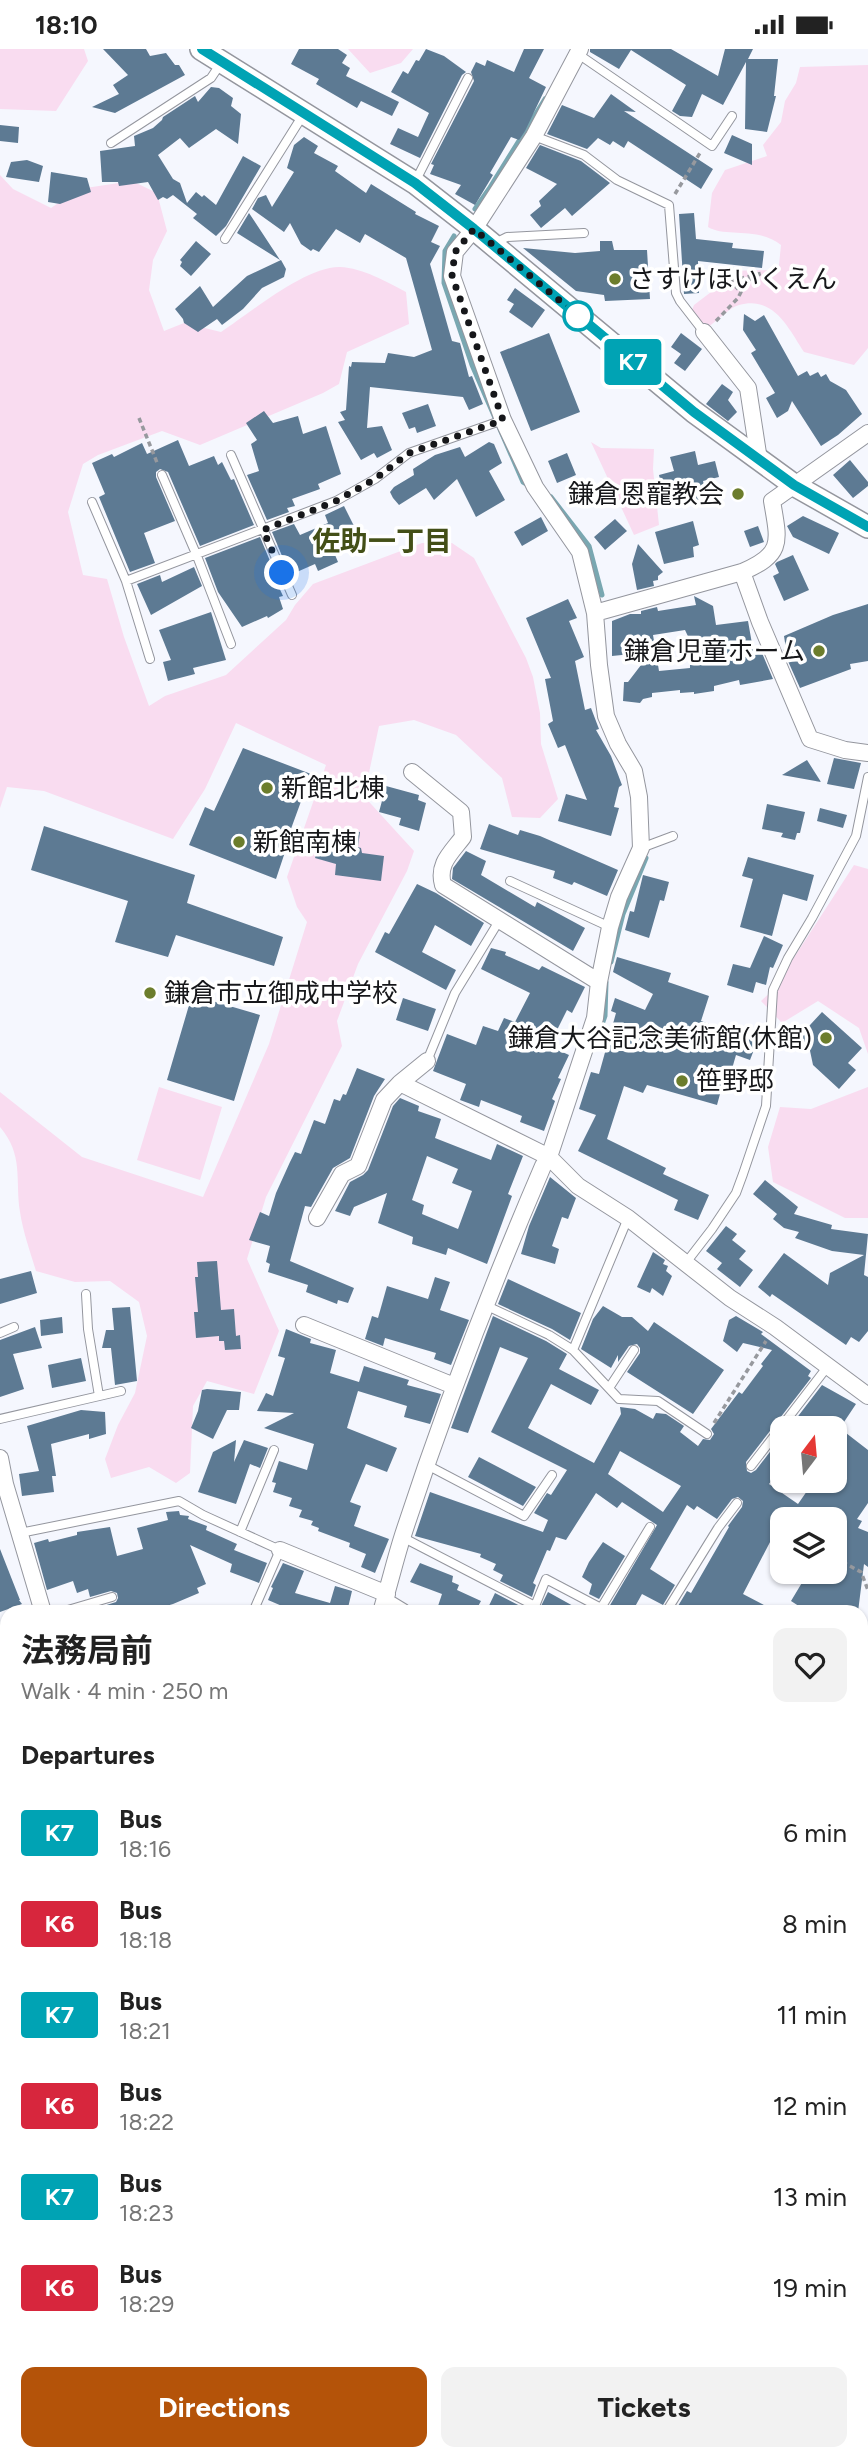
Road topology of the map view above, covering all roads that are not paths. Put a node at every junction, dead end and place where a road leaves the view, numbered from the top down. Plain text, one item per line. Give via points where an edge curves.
1 (201, 49) edge
2 (579, 51) edge
3 (223, 55) edge
4 (468, 78) dead end
5 (304, 112) junction
6 (732, 116) dead end
7 (534, 136) junction
8 (111, 143) dead end
9 (415, 183) junction
10 (474, 229) junction
11 (584, 233) dead end
12 (225, 239) dead end
13 (493, 244) junction
14 (704, 332) joint
15 (503, 420) junction
16 (868, 433) edge
17 (231, 455) dead end
18 (759, 460) junction
19 (162, 475) road end
20 (794, 485) junction
21 (92, 502) dead end
22 (868, 527) edge
23 (263, 530) junction
24 (197, 556) junction
25 (742, 572) junction
26 (126, 581) junction
27 (292, 595) dead end
28 (595, 613) junction
29 (231, 644) dead end
30 (150, 659) dead end
31 (868, 753) edge
32 (412, 772) dead end
33 (868, 777) edge
34 (863, 825) edge
35 (673, 836) dead end
36 (641, 848) junction
37 (510, 881) dead end
38 (499, 921) junction
39 (610, 927) junction
40 (599, 982) junction
41 (427, 1061) joint
42 (400, 1083) junction
43 (549, 1157) junction
44 (317, 1218) dead end
45 (628, 1218) junction
46 (685, 1264) junction
47 (86, 1294) dead end
48 (485, 1305) junction
49 (304, 1325) dead end
50 (14, 1327) dead end
51 (0, 1333) edge
52 (573, 1350) junction
53 (634, 1350) dead end
54 (828, 1366) junction
55 (454, 1386) junction
56 (609, 1388) junction
57 (121, 1391) dead end
58 (868, 1395) edge
59 (99, 1396) junction
60 (0, 1419) edge
61 (707, 1434) road end
62 (274, 1450) dead end
63 (0, 1458) edge
64 (427, 1465) junction
65 (751, 1466) dead end
66 (552, 1475) dead end
67 (2, 1485) edge
68 (737, 1503) dead end
69 (650, 1527) dead end
70 (240, 1532) junction
71 (20, 1533) junction
72 (402, 1537) junction
73 (280, 1549) junction
74 (112, 1597) dead end
75 (384, 1602) edge
76 (41, 1605) edge
77 (85, 1605) edge
78 (256, 1605) edge
79 (527, 1605) edge
80 (536, 1605) edge
81 (595, 1605) edge
82 (603, 1605) edge
83 (670, 1605) edge

1 - 3 street
2 - 6 lane via 712,146
2 - 7 street
3 - 5 street
3 - 8 lane via 211,78
4 - 9 lane
5 - 9 street
5 - 12 lane
7 - 10 street
7 - 14 lane via 584,155 617,180 669,205 676,293
9 - 10 street
10 - 13 street
10 - 15 street via 455,252 452,276
11 - 13 lane via 507,237
13 - 18 street via 694,412
14 - 18 street via 748,388
15 - 23 lane via 409,453 336,501
15 - 28 street via 536,487 580,552
16 - 20 street
17 - 23 lane
18 - 20 street
19 - 24 lane
20 - 22 street
20 - 25 street via 772,501 778,538 765,562
21 - 26 lane
23 - 24 lane
23 - 27 lane
24 - 26 lane
24 - 29 lane
25 - 28 street
25 - 31 street via 810,739
26 - 30 lane
28 - 36 street via 606,716 634,771
32 - 38 street via 461,812 463,837 439,874 443,885
33 - 34 lane
34 - 46 lane via 773,990 766,1106 740,1184
35 - 36 lane
36 - 39 street
37 - 39 lane
38 - 40 street
38 - 41 lane via 455,993
39 - 40 street
40 - 43 street via 595,1017
41 - 42 street
42 - 43 street
42 - 44 street via 384,1100 358,1166 342,1174
43 - 45 street via 578,1186
43 - 48 street
45 - 46 street
45 - 52 lane
46 - 54 street
47 - 59 lane
48 - 52 lane
48 - 55 street
49 - 55 street
50 - 51 lane
52 - 56 lane
53 - 56 lane
54 - 58 street
54 - 65 lane
55 - 64 street
56 - 61 lane via 619,1399 658,1401
57 - 59 lane
59 - 60 lane
62 - 70 lane
63 - 67 street
64 - 66 lane via 524,1516
64 - 72 street
67 - 71 street
68 - 83 lane
69 - 82 lane
70 - 71 lane via 179,1501
70 - 73 lane
71 - 76 street
72 - 75 street
72 - 79 lane
73 - 75 street
73 - 78 lane
74 - 77 lane
80 - 81 lane via 547,1579

